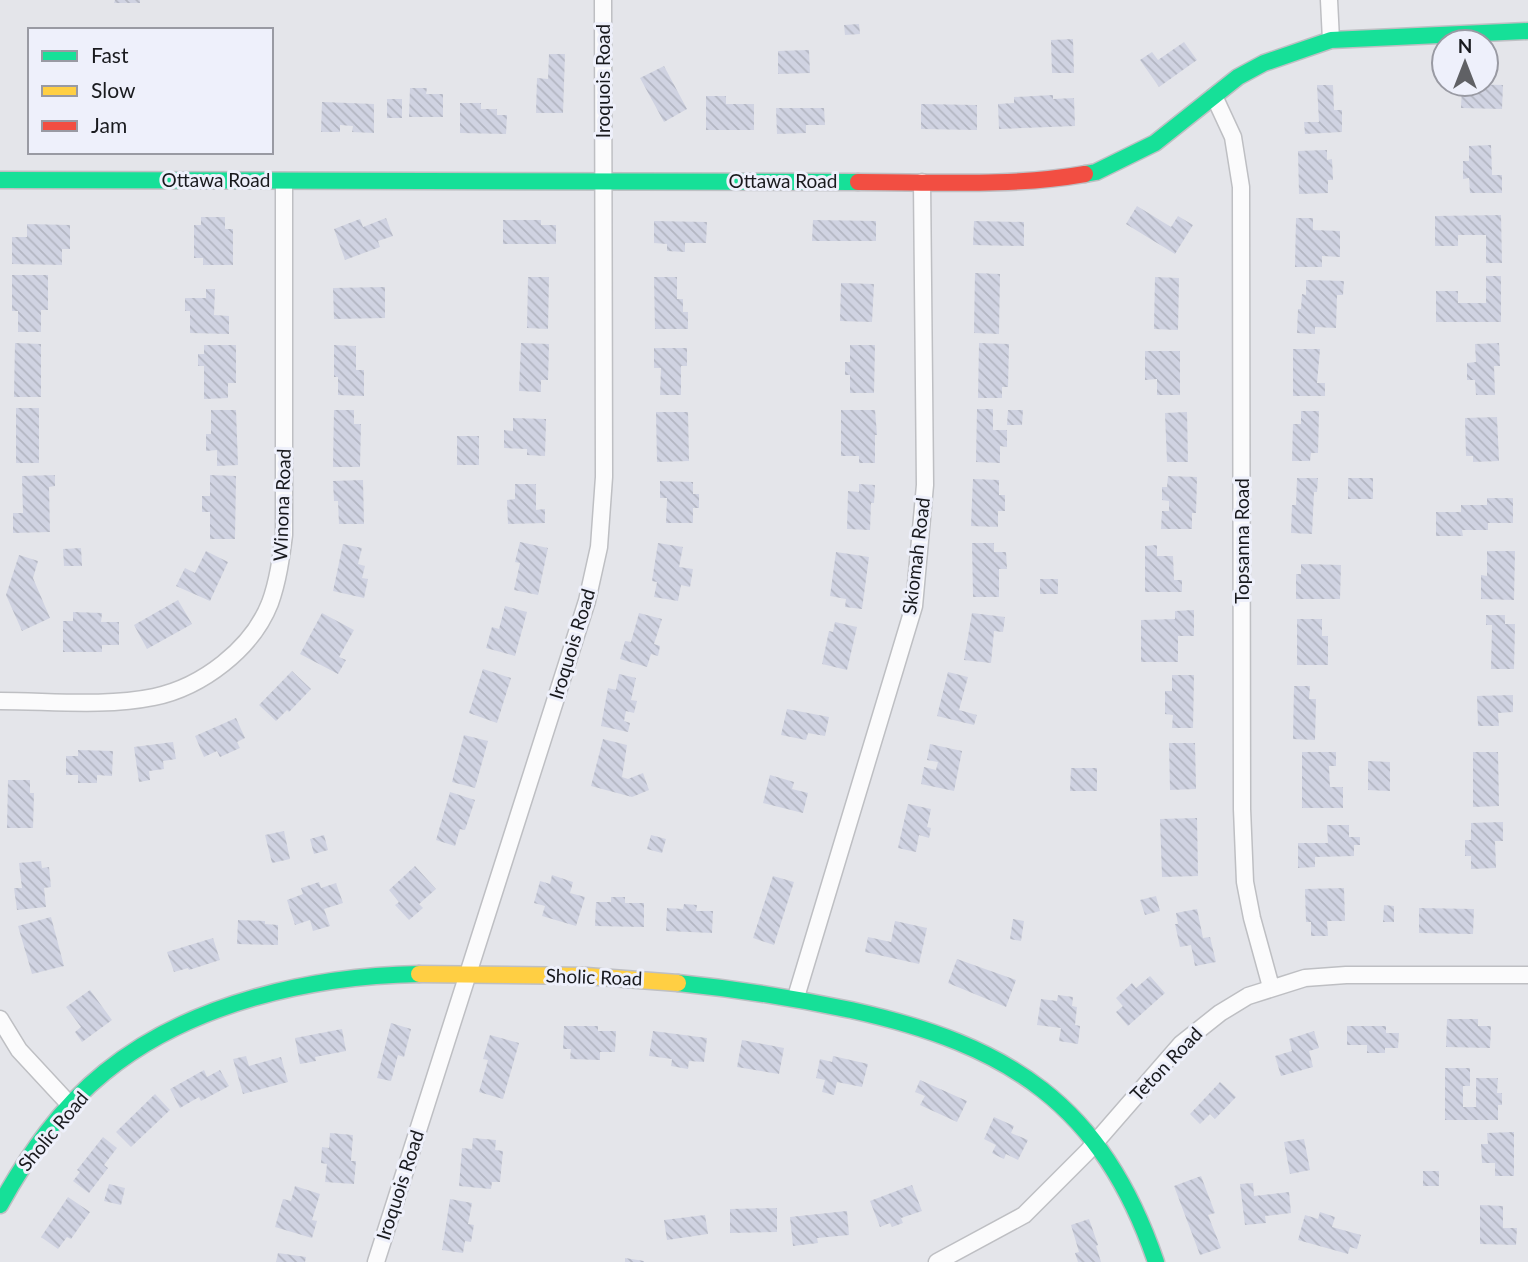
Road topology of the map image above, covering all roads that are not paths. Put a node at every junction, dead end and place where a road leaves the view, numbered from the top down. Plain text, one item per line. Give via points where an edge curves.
1 (603, 0) edge
2 (1329, 0) edge
3 (1528, 31) edge
4 (1331, 40) junction
5 (1214, 96) junction
6 (0, 180) edge
7 (603, 180) junction
8 (284, 181) junction
9 (922, 182) junction
10 (0, 701) edge
11 (468, 974) junction
12 (1528, 975) edge
13 (1271, 987) junction
14 (796, 997) junction
15 (0, 1019) edge
16 (70, 1105) junction
17 (1096, 1141) junction
18 (0, 1205) edge
19 (376, 1262) edge
20 (937, 1262) edge
21 (1156, 1262) edge

1 - 7 street, Iroquois Road
2 - 4 street
3 - 4 street, Ottawa Road
4 - 5 street, Ottawa Road via 1264,63
5 - 9 street, Ottawa Road via 1155,143 1096,172 1013,182
5 - 13 street, Topsanna Road via 1233,137 1241,187 1245,882
6 - 8 street, Ottawa Road
7 - 8 street, Ottawa Road
7 - 9 street, Ottawa Road
7 - 11 street, Iroquois Road via 604,477 598,547 587,601
8 - 10 street, Winona Road via 284,535 269,605 230,658 180,689 106,702
9 - 14 street, Skiomah Road via 925,485 914,606
11 - 14 street, Sholic Road via 659,979
11 - 16 street, Sholic Road via 347,978 232,1005 148,1042
11 - 19 street, Iroquois Road
12 - 13 street, Teton Road via 1346,975 1305,978
13 - 17 street, Teton Road via 1248,996 1181,1044
14 - 17 street, Sholic Road via 949,1036 991,1055 1033,1081
15 - 16 street via 19,1050
16 - 18 street, Sholic Road via 40,1140
17 - 20 street, Teton Road via 1024,1215
17 - 21 street, Sholic Road via 1135,1206

